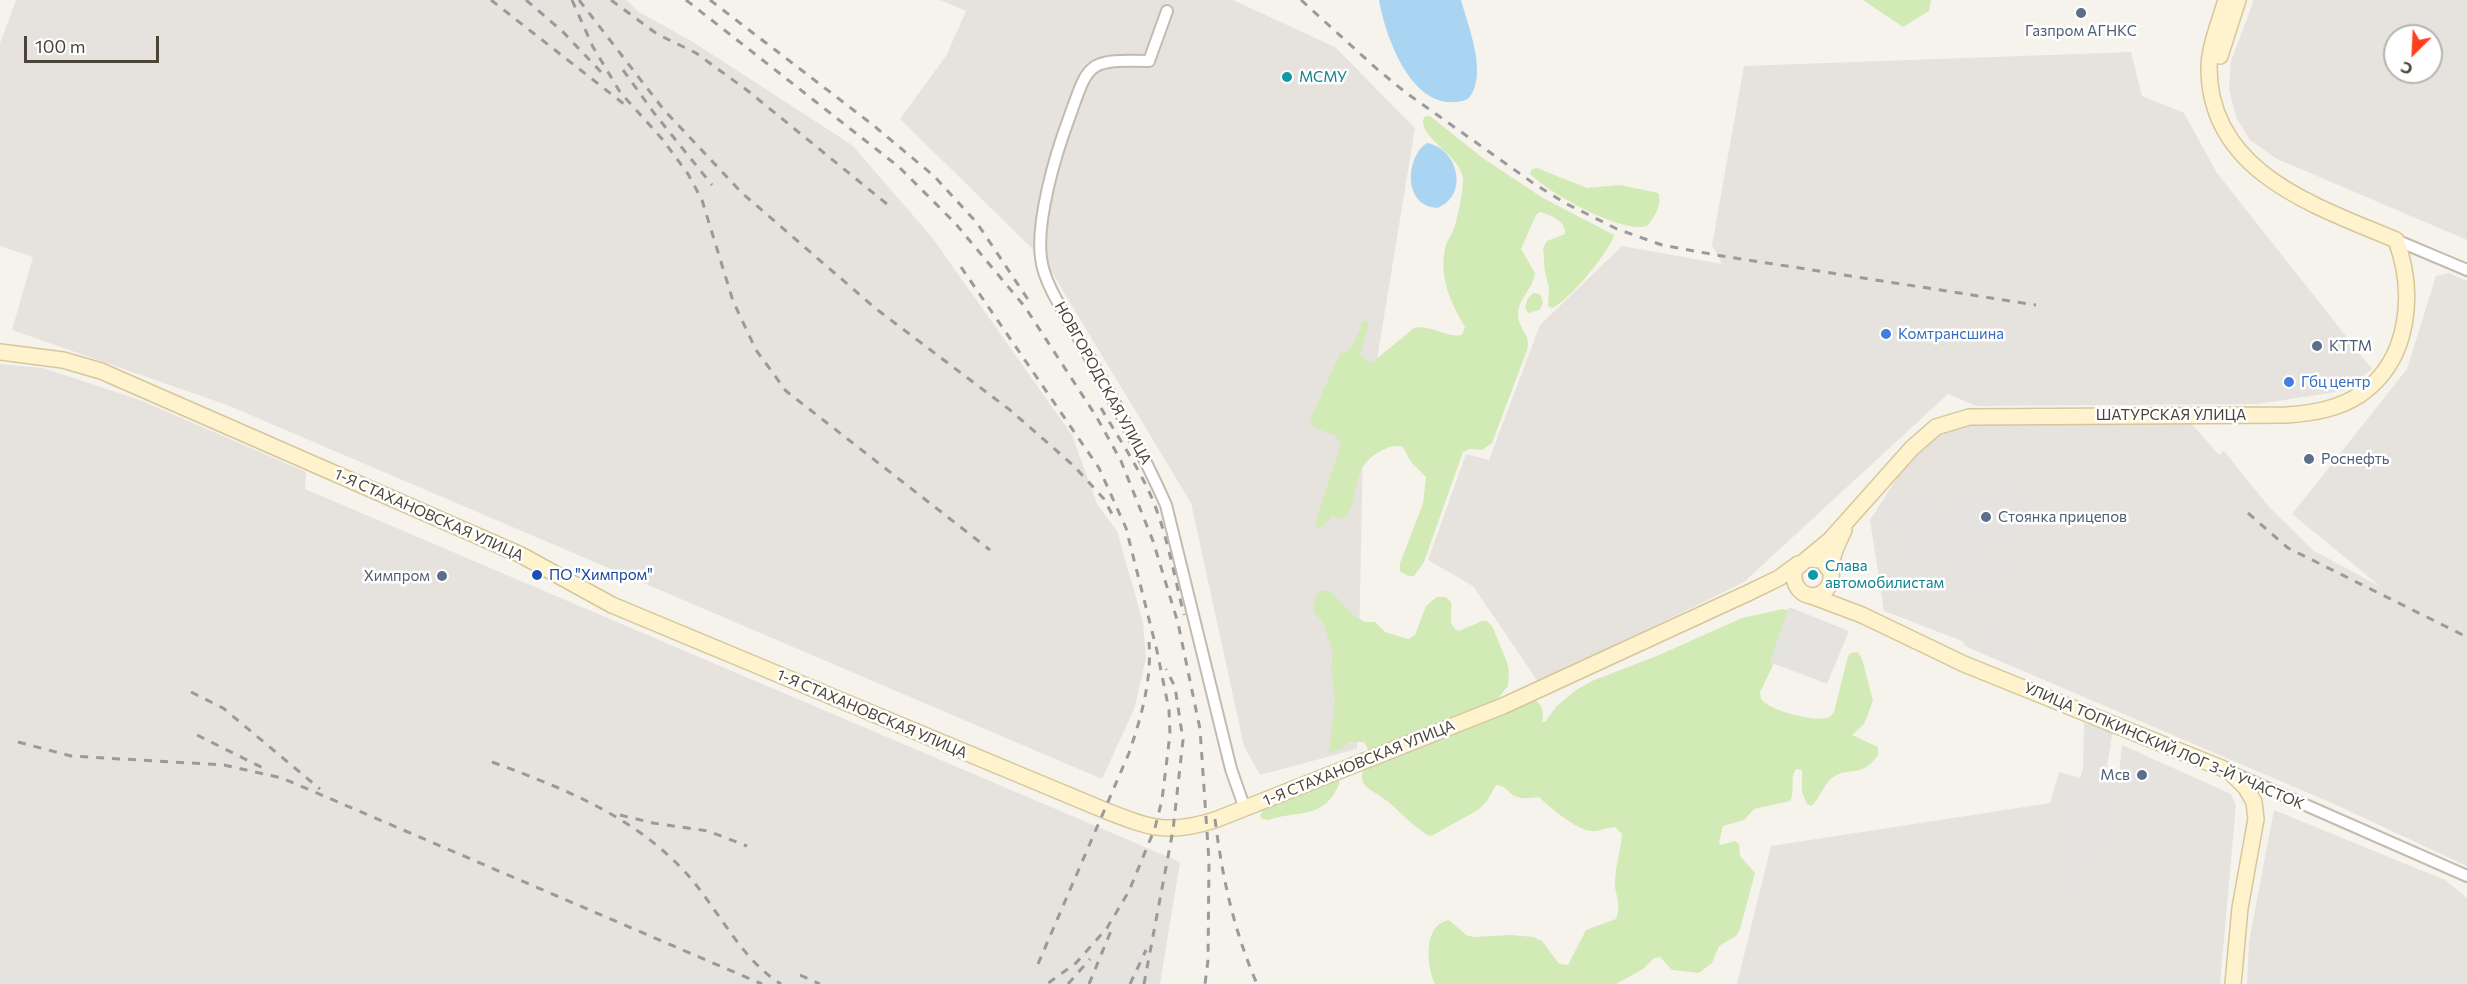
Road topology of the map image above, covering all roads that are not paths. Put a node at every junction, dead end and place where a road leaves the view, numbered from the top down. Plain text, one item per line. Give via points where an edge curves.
1 (2226, 0) edge
2 (2238, 0) edge
3 (1167, 11) dead end
4 (2211, 88) junction
5 (2396, 240) junction
6 (2467, 270) edge
7 (0, 352) edge
8 (1849, 520) junction
9 (1803, 561) junction
10 (1831, 575) junction
11 (1748, 593) junction
12 (1807, 595) junction
13 (1862, 615) junction
14 (2229, 771) junction
15 (1245, 808) junction
16 (2467, 876) edge
17 (2233, 984) edge

1 - 4 main road via 2209,65
2 - 4 main road
3 - 15 street, НОВГОРОДСКАЯ УЛИЦА via 1149,61 1096,64 1084,78 1059,147 1045,206 1041,261 1054,293 1126,421 1166,505 1231,769
4 - 5 main road via 2221,126 2256,168 2305,200
5 - 6 street
5 - 8 main road, ШАТУРСКАЯ УЛИЦА via 2407,285 2408,309 2403,330 2379,376 2346,402 2318,412 2287,415 1952,420 1936,427 1912,448
7 - 15 main road, 1-Я СТАХАНОВСКАЯ УЛИЦА via 63,360 143,388 521,555 612,605 1135,822 1181,829
8 - 9 main road, 1-Я СТАХАНОВСКАЯ УЛИЦА
8 - 10 main road via 1836,546
9 - 10 main road via 1822,560
9 - 11 main road, 1-Я СТАХАНОВСКАЯ УЛИЦА
9 - 12 main road via 1794,573 1795,583
10 - 12 main road via 1826,590
10 - 13 main road via 1844,600
11 - 12 main road via 1776,589
11 - 15 main road, 1-Я СТАХАНОВСКАЯ УЛИЦА via 1503,706
12 - 13 main road
13 - 14 main road, УЛИЦА ТОПКИНСКИЙ ЛОГ 3-Й УЧАСТОК via 1944,655
14 - 16 street, УЛИЦА ТОПКИНСКИЙ ЛОГ 3-Й УЧАСТОК
14 - 17 main road via 2254,802 2256,819 2240,908

